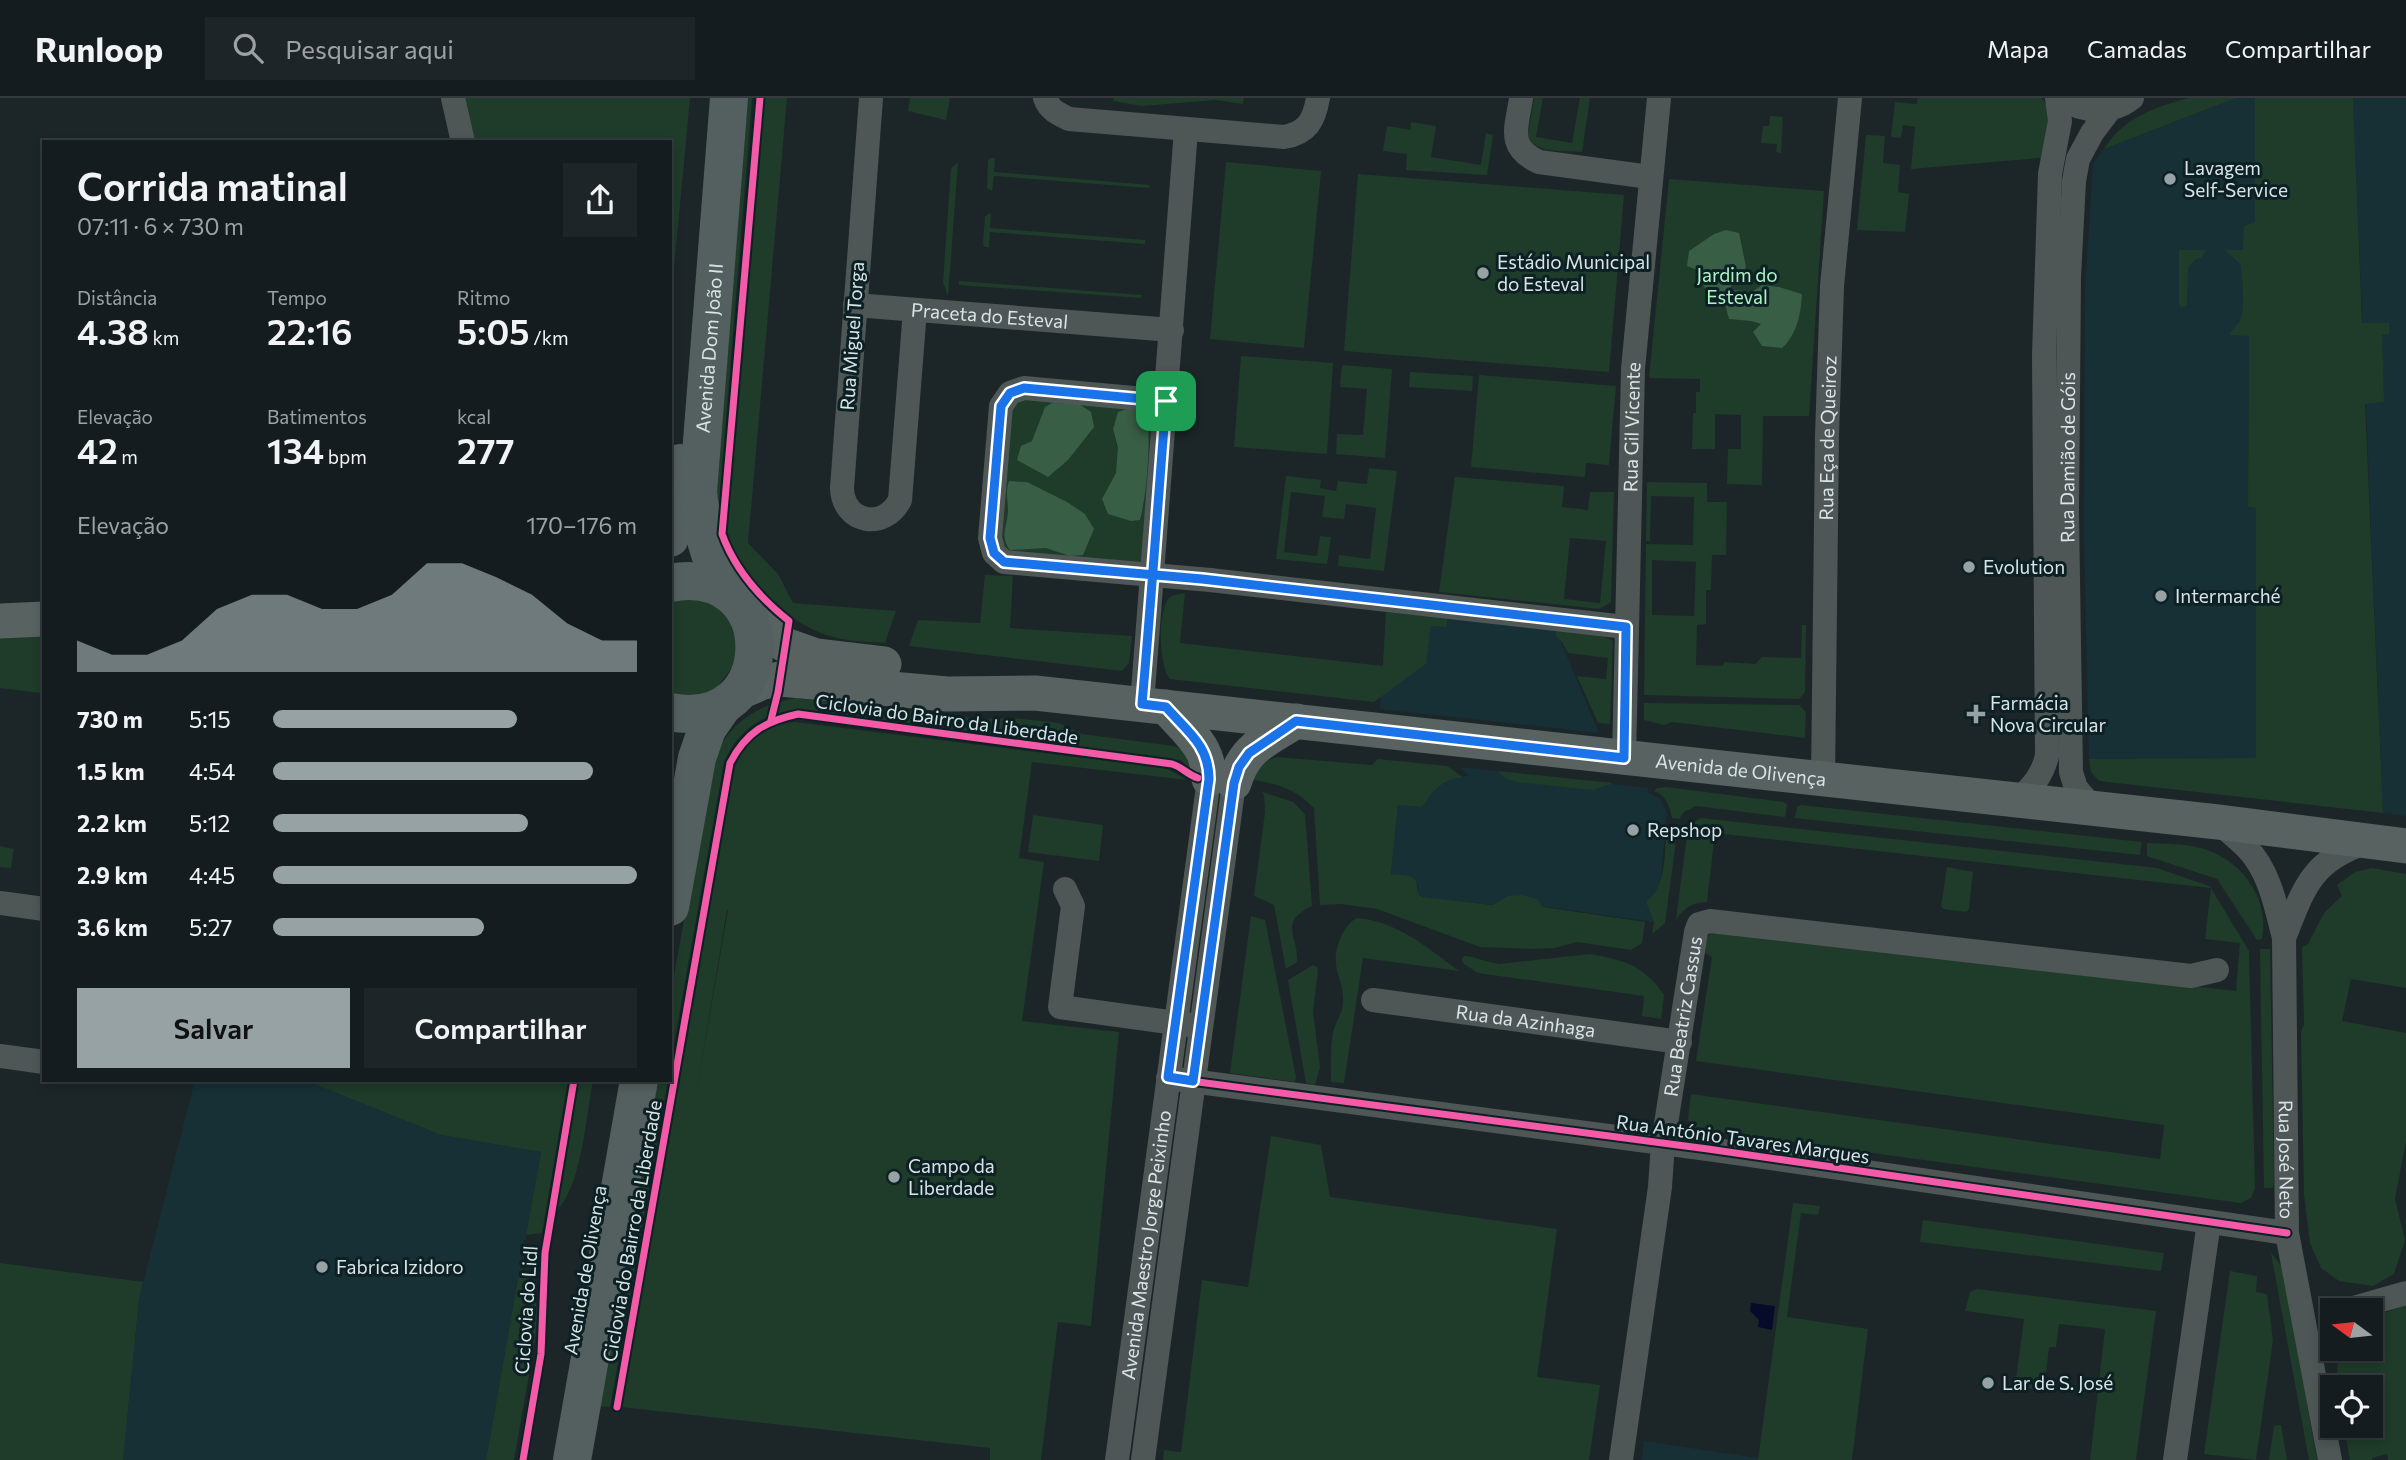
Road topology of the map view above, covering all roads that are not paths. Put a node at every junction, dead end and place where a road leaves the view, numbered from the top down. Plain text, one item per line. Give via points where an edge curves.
1 (453, 98) edge
2 (709, 98) edge
3 (729, 98) edge
4 (871, 98) edge
5 (1045, 98) edge
6 (1318, 98) edge
7 (1521, 98) edge
8 (1659, 98) edge
9 (1850, 98) edge
10 (2059, 98) edge
11 (2132, 98) edge
12 (2110, 109) junction
13 (1186, 130) junction
14 (463, 140) edge
15 (1650, 177) junction
16 (855, 305) junction
17 (915, 310) junction
18 (1172, 330) junction
19 (1166, 401) junction
20 (901, 500) joint
21 (672, 525) edge
22 (1152, 575) junction
23 (672, 583) edge
24 (735, 600) junction
25 (42, 619) edge
26 (0, 621) edge
27 (1626, 627) junction
28 (1035, 693) junction
29 (732, 699) junction
30 (1154, 706) junction
31 (672, 712) edge
32 (1296, 721) junction
33 (1624, 758) junction
34 (1823, 779) junction
35 (1221, 781) junction
36 (2018, 800) junction
37 (2094, 809) junction
38 (2218, 822) junction
39 (2370, 841) junction
40 (2406, 846) edge
41 (1065, 889) dead end
42 (672, 896) edge
43 (0, 903) edge
44 (42, 909) edge
45 (2284, 938) junction
46 (2217, 970) dead end
47 (1373, 1000) dead end
48 (1175, 1023) junction
49 (1200, 1026) junction
50 (1680, 1042) junction
51 (0, 1056) edge
52 (42, 1062) edge
53 (1168, 1077) junction
54 (1193, 1081) junction
55 (618, 1082) edge
56 (639, 1082) edge
57 (1663, 1143) junction
58 (2209, 1222) junction
59 (2287, 1233) junction
60 (2406, 1293) edge
61 (2384, 1299) edge
62 (2320, 1318) edge
63 (2304, 1322) junction
64 (551, 1460) edge
65 (572, 1460) edge
66 (1117, 1460) edge
67 (1143, 1460) edge
68 (1620, 1460) edge
69 (2175, 1460) edge
70 (2330, 1460) edge

1 - 14 street
2 - 21 main road, Avenida Dom João II
3 - 24 main road, Avenida Dom João II via 698,492 710,558
4 - 16 street, Rua Miguel Torga
5 - 13 street via 1055,113 1069,119
6 - 13 street via 1315,116 1297,135
7 - 15 street via 1515,138 1530,159
8 - 15 street, Rua Gil Vicente
9 - 34 street, Rua Eça de Queiroz via 1832,286
10 - 12 street via 2091,110
10 - 36 street, Rua Damião de Góis via 2060,121 2050,174 2044,355 2047,756 2036,783
11 - 12 street
12 - 37 street, Rua Damião de Góis via 2078,159 2069,277 2071,772 2076,788
13 - 18 street
15 - 27 street, Rua Gil Vicente via 1633,369
16 - 17 street
16 - 20 street, Rua Miguel Torga via 842,501 854,514 883,519
17 - 18 street, Praceta do Esteval
17 - 20 street, Praceta do Esteval
18 - 19 street
19 - 22 street
19 - 22 street via 1024,388 1010,393 1001,406 990,538 994,553 1004,562
22 - 27 street
22 - 30 street
23 - 24 main road via 709,583
24 - 28 main road, Avenida de Olivença via 785,645 816,656 947,671
24 - 29 main road, Avenida Dom João II via 753,627 756,648 753,669
25 - 26 main road
27 - 33 street, Rua Gil Vicente
28 - 29 main road, Avenida de Olivença via 947,694 780,679 763,682
28 - 30 main road, Avenida de Olivença
29 - 31 main road via 707,712
29 - 42 main road via 707,729 697,758
30 - 32 main road, Avenida de Olivença
30 - 35 main road via 1203,749
32 - 33 main road, Avenida de Olivença
32 - 35 main road via 1249,753
33 - 34 main road, Avenida de Olivença
34 - 36 main road, Avenida de Olivença
35 - 48 street, Avenida Maestro Jorge Peixinho
35 - 49 street, Avenida Maestro Jorge Peixinho
36 - 37 main road, Avenida de Olivença
37 - 38 main road, Avenida de Olivença
38 - 39 main road, Avenida de Olivença
38 - 45 street, Rua José Neto via 2259,863
39 - 40 main road, Avenida de Olivença
39 - 45 street, Rua José Neto via 2342,850 2321,865 2301,896
41 - 48 street via 1073,906 1060,1007
43 - 44 street
45 - 59 street, Rua José Neto
46 - 50 street, Rua Beatriz Cassus via 2191,976 1710,921 1699,923 1696,932
47 - 50 street, Rua da Azinhaga
48 - 49 street
48 - 53 street, Avenida Maestro Jorge Peixinho
49 - 54 street, Avenida Maestro Jorge Peixinho
50 - 57 street, Rua Beatriz Cassus
51 - 52 street
53 - 54 street, Rua António Tavares Marques
53 - 66 street, Avenida Maestro Jorge Peixinho
54 - 57 street, Rua António Tavares Marques
54 - 67 street, Avenida Maestro Jorge Peixinho
55 - 64 main road, Avenida de Olivença
56 - 65 main road, Avenida de Olivença
57 - 58 street, Rua António Tavares Marques
57 - 68 street, Rua Beatriz Cassus
58 - 59 street, Rua António Tavares Marques
58 - 69 street
59 - 63 street, Rua José Neto
60 - 61 street
62 - 63 street
63 - 70 street, Rua José Neto

